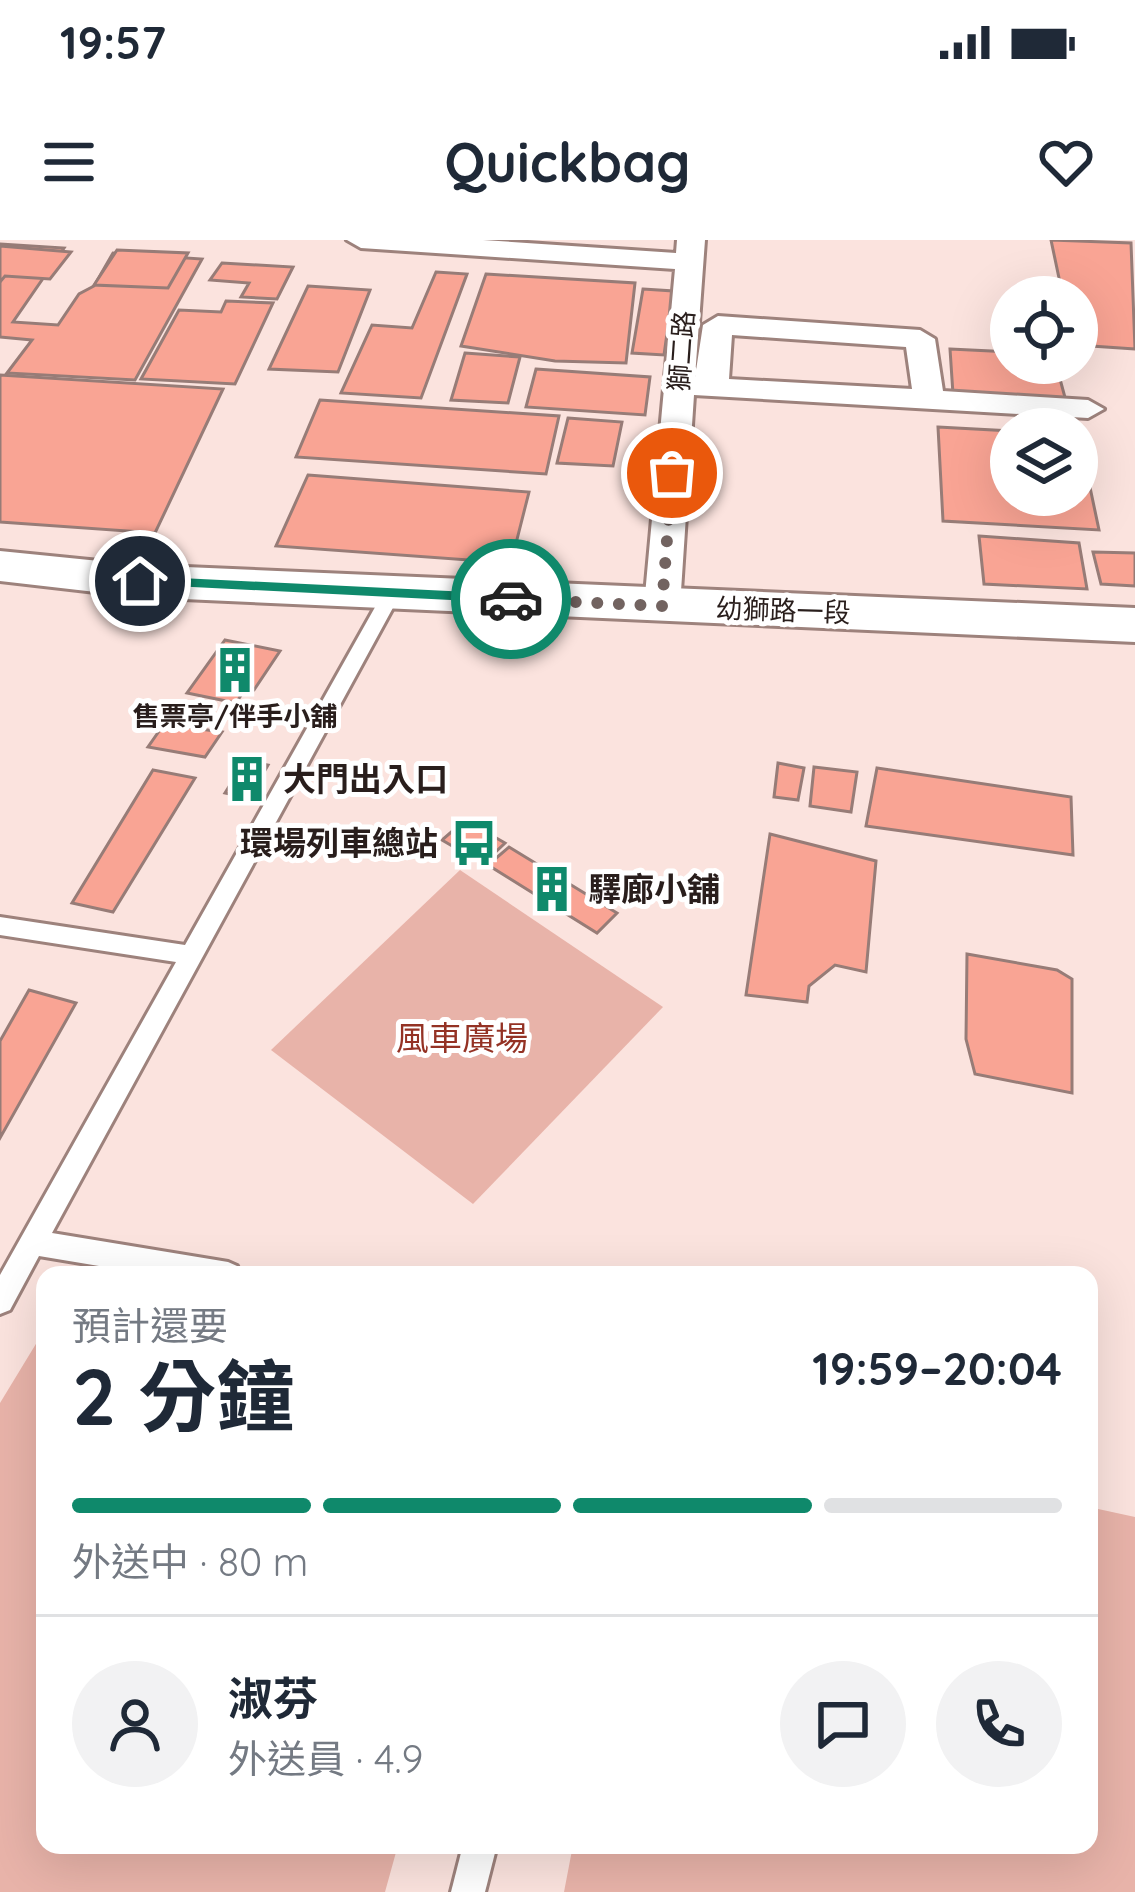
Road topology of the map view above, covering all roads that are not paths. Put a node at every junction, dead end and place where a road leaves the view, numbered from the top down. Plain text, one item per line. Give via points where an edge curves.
1 (361, 240) edge
2 (690, 251) edge
3 (680, 385) junction
4 (713, 388) junction
5 (929, 402) junction
6 (1048, 408) edge
7 (0, 566) edge
8 (392, 593) junction
9 (662, 606) junction
10 (1135, 625) edge
11 (0, 926) edge
12 (191, 955) junction
13 (33, 1242) junction
14 (175, 1266) edge
15 (0, 1301) edge
16 (478, 1854) edge
17 (469, 1892) edge

1 - 2 street
2 - 3 street, 獅二路
3 - 4 street
3 - 9 street, 獅二路
4 - 5 street
4 - 5 street via 718,325 920,339
5 - 6 street
7 - 8 street, 幼獅路一段
8 - 9 street, 幼獅路一段
8 - 12 lane
9 - 10 street, 幼獅路一段
11 - 12 lane
12 - 13 lane
13 - 14 lane
13 - 15 lane
16 - 17 lane

